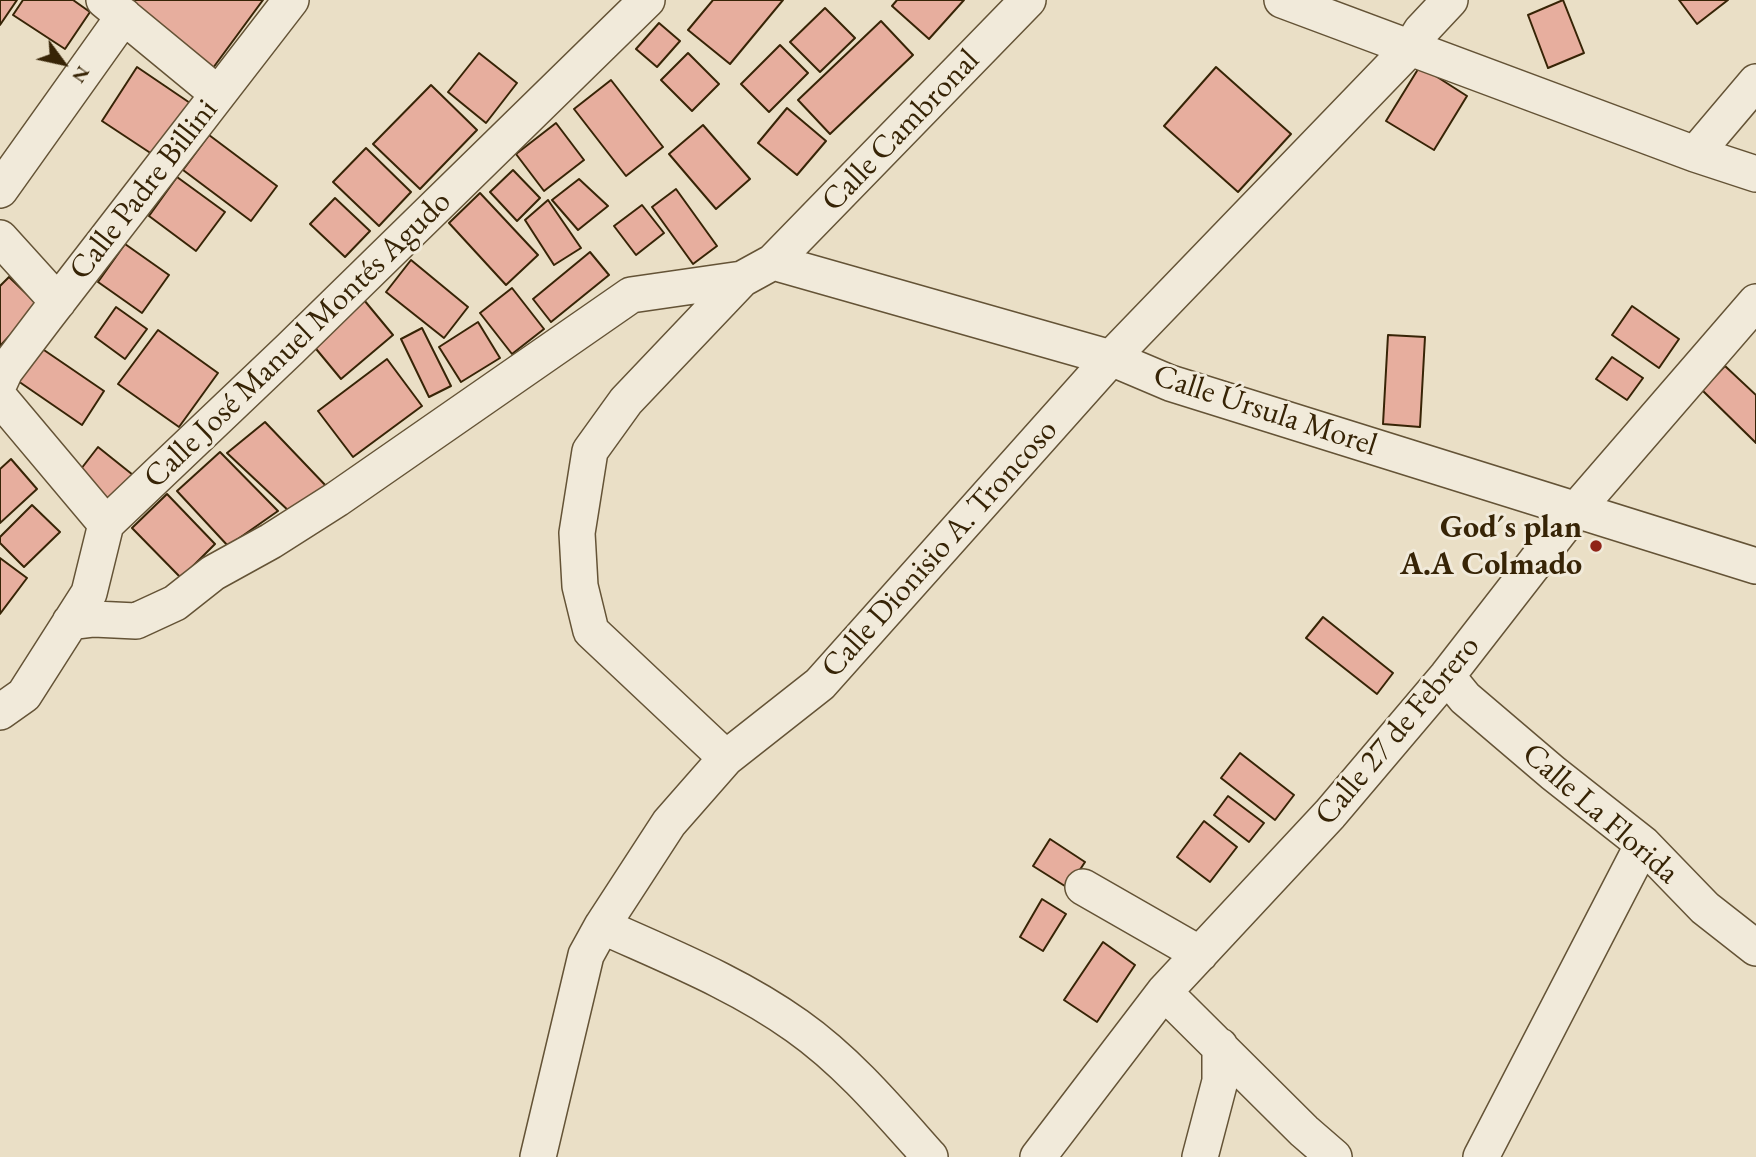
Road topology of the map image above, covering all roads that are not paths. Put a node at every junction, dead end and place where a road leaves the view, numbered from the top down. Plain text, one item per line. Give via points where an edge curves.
1 (290, 0) edge
2 (647, 0) edge
3 (1028, 0) edge
4 (1282, 0) edge
5 (1450, 0) edge
6 (114, 8) edge
7 (1411, 47) junction
8 (1756, 82) edge
9 (218, 94) junction
10 (1695, 153) junction
11 (1756, 174) edge
12 (0, 190) edge
13 (0, 238) edge
14 (773, 262) junction
15 (742, 279) junction
16 (58, 302) junction
17 (1756, 302) edge
18 (1111, 358) junction
19 (0, 382) edge
20 (0, 398) edge
21 (1576, 510) junction
22 (106, 524) junction
23 (1756, 566) edge
24 (70, 622) junction
25 (1447, 677) junction
26 (0, 712) edge
27 (726, 758) junction
28 (1643, 844) junction
29 (1083, 887) dead end
30 (602, 926) junction
31 (1756, 948) edge
32 (1200, 954) junction
33 (1164, 992) junction
34 (1220, 1046) junction
35 (538, 1157) edge
36 (930, 1157) edge
37 (1038, 1157) edge
38 (1200, 1157) edge
39 (1334, 1157) edge
40 (1481, 1157) edge

1 - 9 street, Calle Padre Billini
2 - 22 street, Calle José Manuel Montés Agudo
3 - 14 street, Calle Cambronal
4 - 7 street
5 - 7 street, Calle Dionisio A. Troncoso
6 - 9 street
6 - 12 street
7 - 10 street
7 - 18 street, Calle Dionisio A. Troncoso
8 - 10 street
9 - 16 street, Calle Padre Billini
10 - 11 street
13 - 16 street
14 - 15 street, Calle Cambronal
14 - 18 street, Calle Úrsula Morel
15 - 24 street via 631,295 337,499 213,573 175,603 136,621
15 - 27 street via 626,401 590,452 577,533 580,586 591,631
16 - 19 street, Calle Padre Billini
17 - 21 street, Calle 27 de Febrero
18 - 21 street, Calle Úrsula Morel via 1170,383
18 - 27 street, Calle Dionisio A. Troncoso via 820,684
20 - 22 street
21 - 23 street, Calle Úrsula Morel
21 - 25 street, Calle 27 de Febrero
22 - 24 street via 89,593
24 - 26 street via 24,695
25 - 28 street, Calle La Florida via 1543,765
25 - 32 street, Calle 27 de Febrero via 1330,814
27 - 30 street, Calle Dionisio A. Troncoso via 669,823
28 - 31 street, Calle La Florida via 1705,908
28 - 40 street
29 - 32 street
30 - 35 street, Calle Dionisio A. Troncoso via 586,955
30 - 36 street via 726,982 798,1026 858,1077
32 - 33 street, Calle 27 de Febrero
33 - 34 street
33 - 37 street, Calle 27 de Febrero
34 - 38 street via 1220,1082
34 - 39 street

